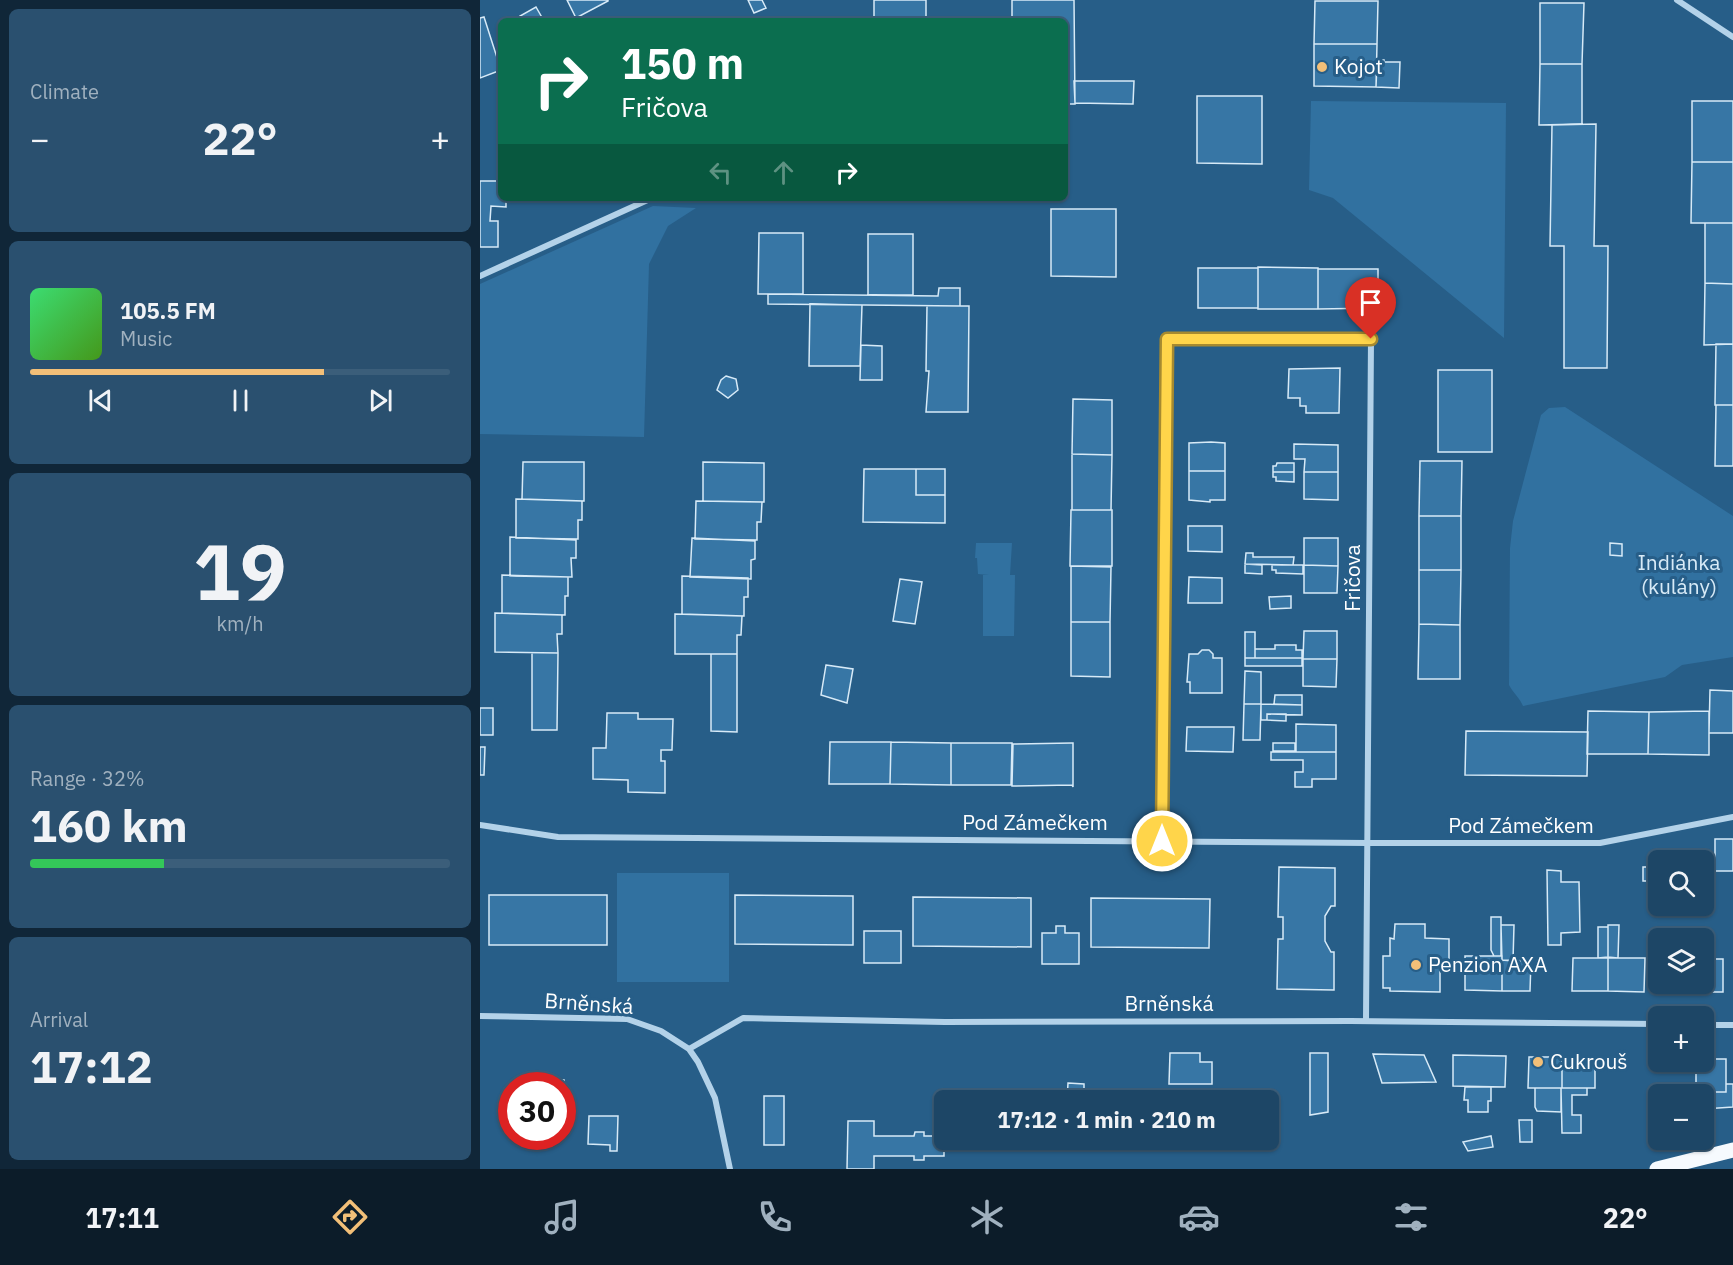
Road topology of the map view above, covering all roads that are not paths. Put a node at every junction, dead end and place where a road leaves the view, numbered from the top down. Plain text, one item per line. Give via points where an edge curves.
1 (1677, 0) edge
2 (1733, 37) edge
3 (645, 201) edge
4 (480, 276) edge
5 (1733, 817) edge
6 (480, 825) edge
7 (1162, 841) junction
8 (1368, 843) junction
9 (480, 1016) edge
10 (1366, 1021) junction
11 (1648, 1024) edge
12 (1714, 1025) edge
13 (1733, 1025) edge
14 (689, 1049) junction
15 (1733, 1150) edge
16 (729, 1167) edge
17 (1657, 1169) edge

1 - 2 street
3 - 4 street
5 - 8 street, Pod Zámečkem via 1600,843
6 - 7 street, Pod Zámečkem via 558,837
7 - 8 street, Pod Zámečkem
7 - 8 street, Fričova via 1167,339 1371,339
8 - 10 street, Fričova
9 - 14 street, Brněnská via 627,1019 661,1031
10 - 11 street, Brněnská
10 - 14 street, Brněnská via 945,1022 743,1018
12 - 13 street
14 - 16 street, Brněnská via 715,1098
15 - 17 main road

